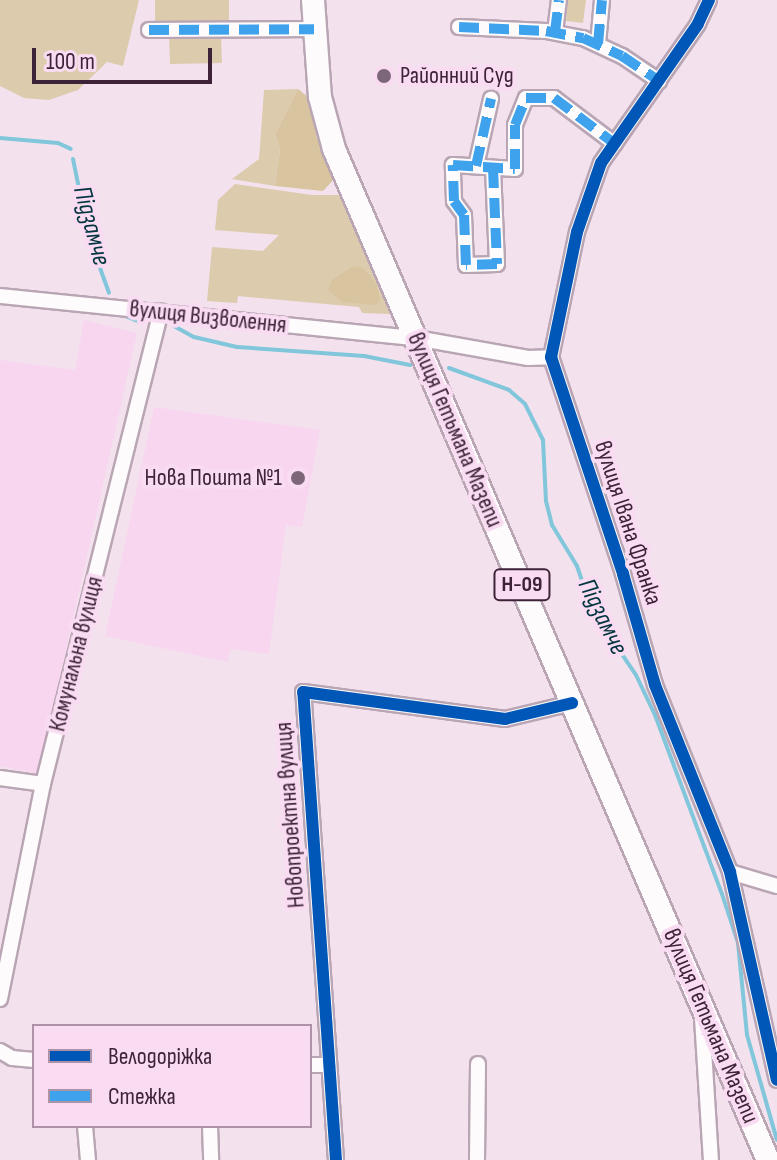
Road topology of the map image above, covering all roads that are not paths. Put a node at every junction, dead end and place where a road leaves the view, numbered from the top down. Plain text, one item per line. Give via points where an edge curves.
1 (313, 0) edge
2 (559, 0) edge
3 (602, 0) edge
4 (709, 0) edge
5 (459, 27) dead end
6 (314, 29) junction
7 (149, 30) dead end
8 (555, 32) junction
9 (598, 44) junction
10 (659, 81) junction
11 (491, 99) dead end
12 (615, 144) junction
13 (476, 166) junction
14 (493, 168) junction
15 (0, 296) edge
16 (161, 311) junction
17 (416, 338) junction
18 (551, 357) junction
19 (572, 703) junction
20 (0, 778) edge
21 (43, 784) junction
22 (730, 872) junction
23 (777, 886) edge
24 (0, 999) edge
25 (701, 1002) junction
26 (0, 1051) edge
27 (32, 1060) edge
28 (478, 1064) dead end
29 (312, 1065) edge
30 (329, 1065) junction
31 (777, 1080) edge
32 (85, 1128) edge
33 (210, 1128) edge
34 (88, 1160) edge
35 (211, 1160) edge
36 (336, 1160) edge
37 (477, 1160) edge
38 (711, 1160) edge
39 (768, 1160) edge

1 - 6 main road, вулиця Гетьмана Мазепи / Н-09
2 - 8 street
3 - 9 street
4 - 10 street, вулиця Івана Франка
5 - 8 street
6 - 7 street
6 - 17 main road, вулиця Гетьмана Мазепи / Н-09 via 329,135
8 - 9 street
9 - 10 street
10 - 12 street, вулиця Івана Франка
11 - 13 street
12 - 14 street via 554,98 526,98 515,125 515,169
12 - 18 street, вулиця Івана Франка via 601,163 577,230
13 - 14 street
13 - 14 street via 453,165 454,201 464,215 466,265 497,264
15 - 16 street, вулиця Визволення
16 - 17 street, вулиця Визволення
16 - 21 street, Комунальна вулиця
17 - 18 street, вулиця Визволення via 528,358
17 - 19 main road, вулиця Гетьмана Мазепи / Н-09
18 - 22 street, вулиця Івана Франка via 655,685
19 - 25 main road, вулиця Гетьмана Мазепи / Н-09
19 - 30 street, Новопроектна вулиця via 505,719 303,692
20 - 21 street
21 - 24 street, Комунальна вулиця
22 - 23 street
22 - 31 street, вулиця Івана Франка
25 - 38 street
25 - 39 main road, вулиця Гетьмана Мазепи / Н-09
26 - 27 street
28 - 37 street
29 - 30 street
30 - 36 street, Новопроектна вулиця
32 - 34 street
33 - 35 street

